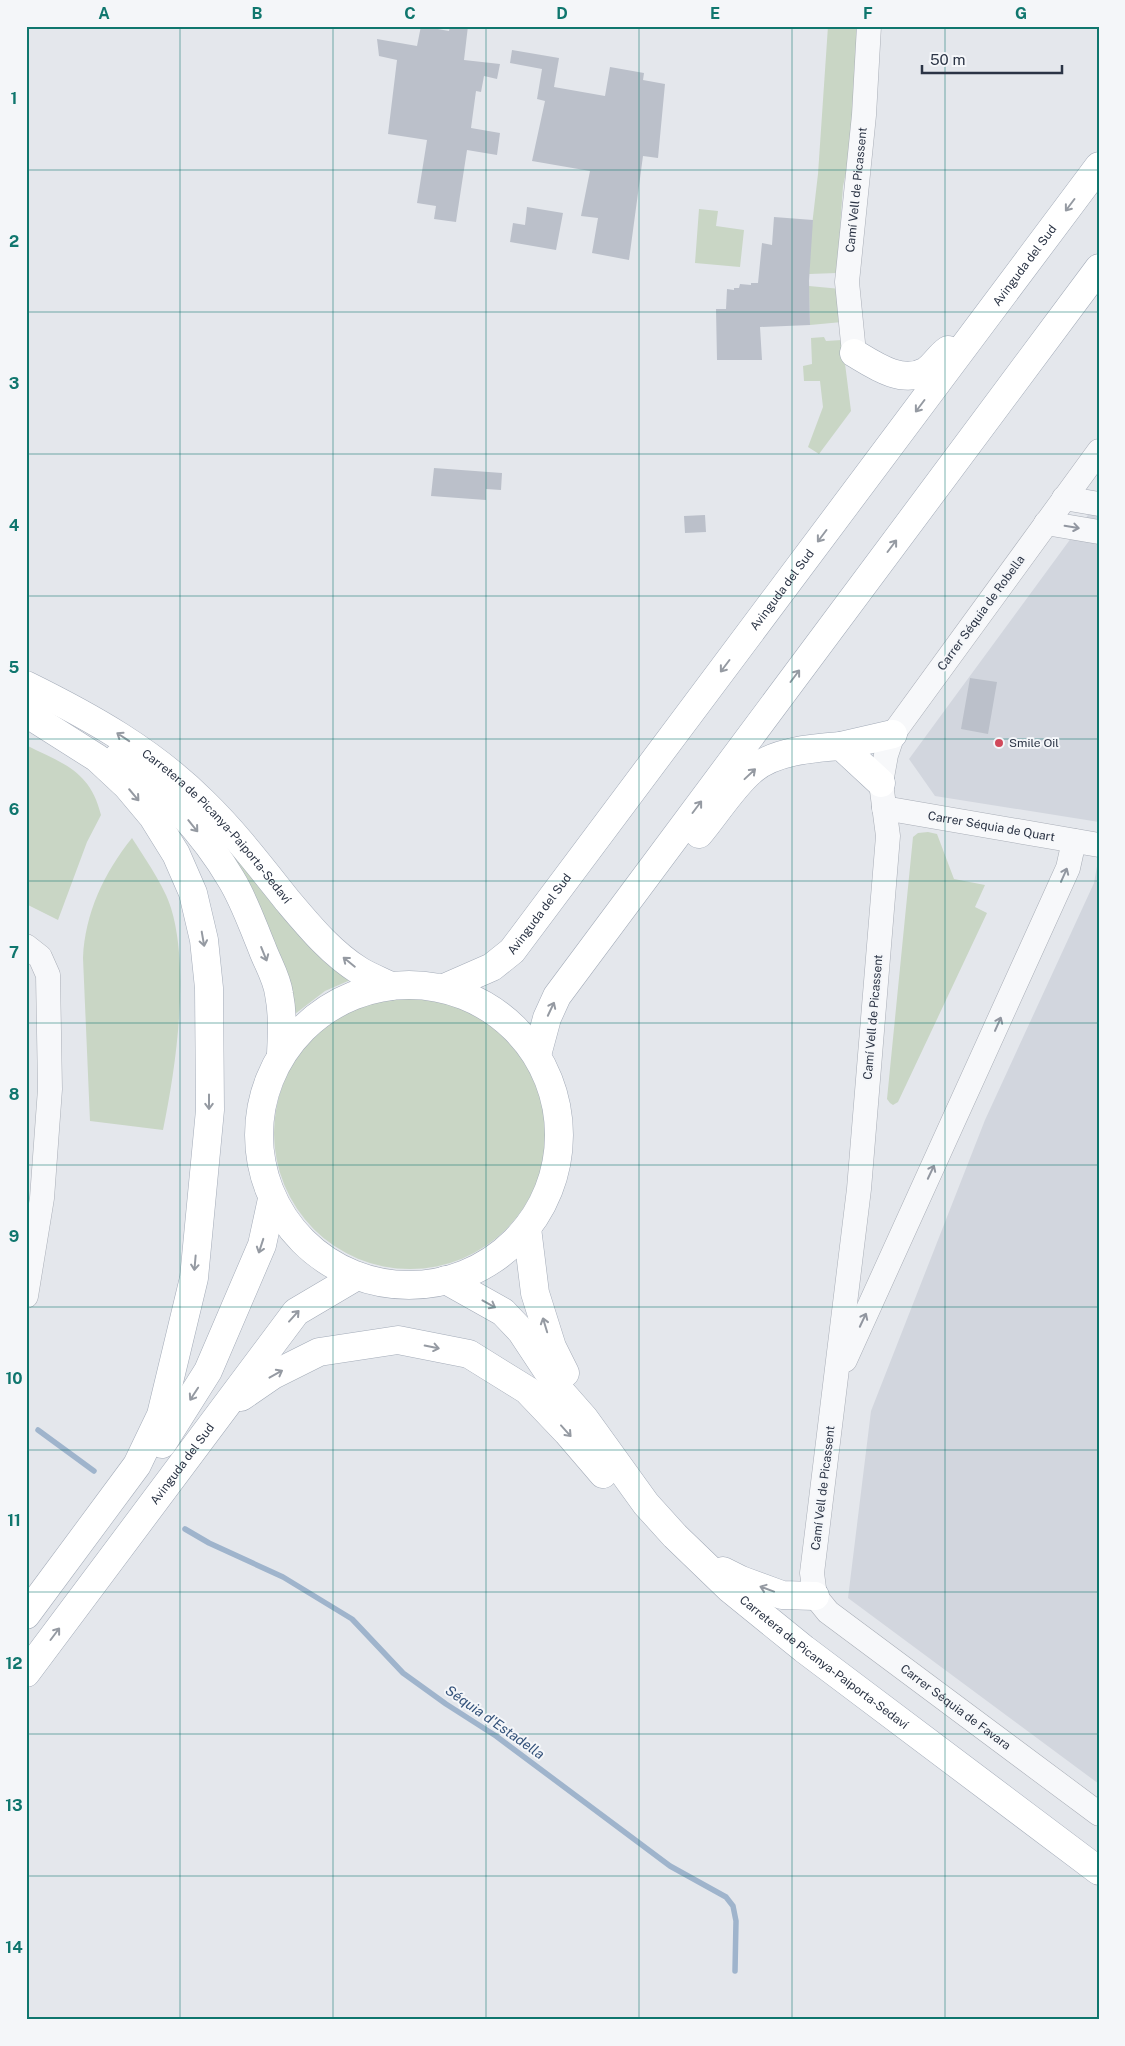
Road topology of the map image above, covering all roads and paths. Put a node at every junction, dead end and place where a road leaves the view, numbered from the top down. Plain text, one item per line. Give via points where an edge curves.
1 (869, 26) edge
2 (1099, 166) edge
3 (1099, 268) edge
4 (973, 334) junction
5 (854, 352) joint
6 (1099, 451) edge
7 (1064, 498) junction
8 (1099, 504) edge
9 (1046, 523) junction
10 (1099, 532) edge
11 (26, 686) edge
12 (26, 709) edge
13 (26, 713) edge
14 (893, 734) junction
15 (841, 746) junction
16 (883, 795) junction
17 (1074, 842) junction
18 (1099, 845) edge
19 (600, 938) junction
20 (26, 946) edge
21 (391, 986) junction
22 (444, 988) junction
23 (281, 1054) junction
24 (537, 1055) junction
25 (272, 1198) junction
26 (527, 1228) junction
27 (852, 1250) junction
28 (889, 1263) junction
29 (357, 1276) junction
30 (446, 1280) junction
31 (26, 1296) edge
32 (836, 1380) junction
33 (221, 1410) junction
34 (584, 1418) junction
35 (646, 1504) junction
36 (698, 1558) junction
37 (814, 1596) junction
38 (26, 1615) edge
39 (26, 1626) edge
40 (26, 1673) edge
41 (1096, 1805) edge
42 (1099, 1871) edge

1 - 5 street, Camí Vell de Picassent via 864,115 847,282
2 -> 4 main road, Avinguda del Sud
19 -> 3 main road
4 - 5 main road via 915,376 898,375 878,368
4 -> 22 main road, Avinguda del Sud via 512,951 492,967
6 - 7 street, Carrer Séquia de Robella
7 - 8 street
7 - 9 street, Carrer Séquia de Robella
9 -> 10 street
9 - 14 street, Carrer Séquia de Robella
21 -> 11 main road, Carretera de Picanya-Paiporta-Sedaví via 359,971 319,938 204,802 175,776 112,730
12 -> 23 main road, Carretera de Picanya-Paiporta-Sedaví via 55,720 144,775 193,825 214,852 246,907 279,992
13 -> 38 main road via 109,769 153,817 176,854 193,893 204,940 209,988 210,1101 194,1278 162,1415 136,1465
14 - 15 main road
14 - 16 street, Carrer Séquia de Robella via 886,755
15 - 16 main road
19 -> 15 main road via 647,897 751,771 781,754
16 - 17 street, Carrer Séquia de Quart
16 - 27 street, Camí Vell de Picassent via 888,836
17 - 18 street, Carrer Séquia de Quart
28 -> 17 street, Camí Vell de Picassent via 1068,868
24 -> 19 main road via 557,996
20 - 31 street via 40,957 48,975 50,1089 42,1198
21 - 22 main road via 412,984
21 - 23 main road via 341,1000 307,1023
22 - 24 main road via 480,1002 504,1019
23 - 25 main road via 262,1100 258,1150
24 - 26 main road via 555,1098 560,1143 550,1188
25 - 29 main road via 293,1231 322,1258
25 -> 39 main road, Avinguda del Sud via 262,1245 208,1371 144,1472
26 - 30 main road via 491,1261
34 -> 26 main road, Carretera de Picanya-Paiporta-Sedaví via 552,1347 535,1293
27 - 28 street via 871,1260
27 - 32 street, Camí Vell de Picassent
32 -> 28 street, Camí Vell de Picassent
29 - 30 main road via 401,1285
33 -> 29 main road, Avinguda del Sud via 296,1312
30 -> 34 main road, Carretera de Picanya-Paiporta-Sedaví via 503,1312
32 - 37 street, Camí Vell de Picassent via 812,1573
33 -> 35 main road via 273,1375 319,1352 398,1340 469,1354 527,1390 568,1432 610,1483
40 -> 33 main road, Avinguda del Sud
34 - 35 main road, Carretera de Picanya-Paiporta-Sedaví
35 - 36 main road, Carretera de Picanya-Paiporta-Sedaví
37 -> 36 main road via 782,1595 740,1580
36 - 42 main road, Carretera de Picanya-Paiporta-Sedaví via 730,1589 804,1649
37 - 41 street, Carrer Séquia de Favara via 828,1612

